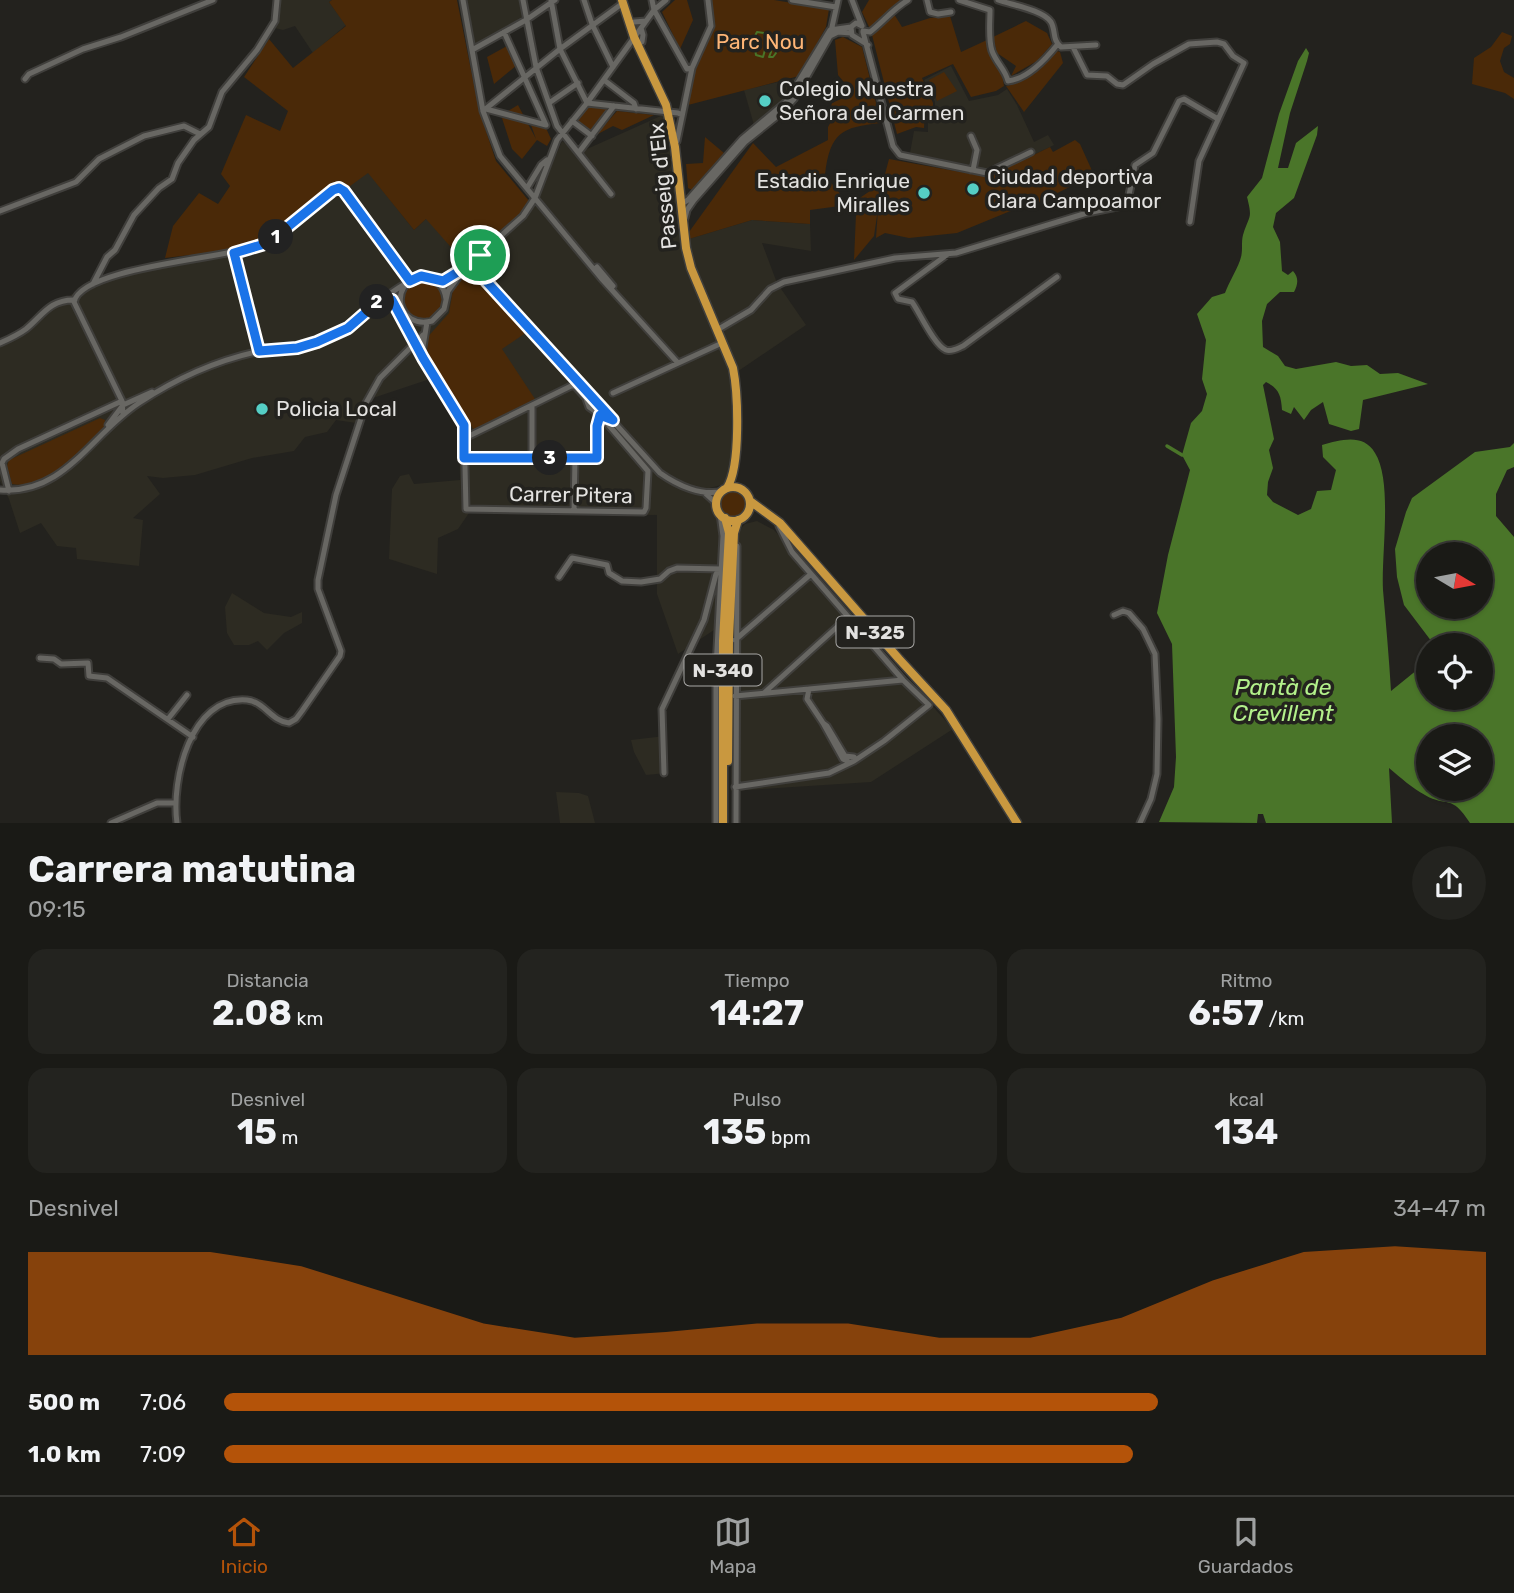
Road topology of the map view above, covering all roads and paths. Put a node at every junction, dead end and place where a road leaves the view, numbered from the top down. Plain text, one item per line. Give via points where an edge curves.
1 (213, 0) edge
2 (277, 0) edge
3 (463, 0) edge
4 (523, 0) edge
5 (584, 0) edge
6 (652, 0) edge
7 (666, 0) edge
8 (709, 0) edge
9 (792, 0) edge
10 (852, 0) edge
11 (908, 0) edge
12 (927, 0) edge
13 (959, 0) edge
14 (998, 0) edge
15 (553, 1) edge
16 (624, 1) edge
17 (816, 2) edge
18 (837, 3) edge
19 (654, 10) junction
20 (951, 12) dead end
21 (526, 20) junction
22 (592, 24) junction
23 (832, 30) junction
24 (863, 30) junction
25 (504, 32) junction
26 (638, 32) junction
27 (852, 32) junction
28 (1057, 45) junction
29 (1096, 45) dead end
30 (868, 46) junction
31 (1073, 47) junction
32 (560, 49) junction
33 (472, 50) junction
34 (536, 67) junction
35 (613, 67) junction
36 (692, 68) junction
37 (25, 79) dead end
38 (524, 79) junction
39 (604, 80) junction
40 (578, 83) junction
41 (685, 100) junction
42 (549, 103) junction
43 (587, 103) junction
44 (614, 106) junction
45 (636, 109) junction
46 (485, 110) junction
47 (674, 113) junction
48 (1218, 119) junction
49 (572, 121) junction
50 (200, 134) junction
51 (561, 134) junction
52 (592, 136) junction
53 (971, 136) dead end
54 (579, 152) junction
55 (1031, 152) dead end
56 (549, 159) junction
57 (971, 170) junction
58 (527, 188) junction
59 (682, 192) junction
60 (611, 194) dead end
61 (535, 198) junction
62 (693, 198) junction
63 (682, 204) junction
64 (0, 211) edge
65 (685, 218) junction
66 (1189, 222) dead end
67 (234, 253) junction
68 (948, 254) junction
69 (689, 260) junction
70 (476, 263) junction
71 (466, 267) junction
72 (458, 276) junction
73 (1057, 277) dead end
74 (437, 281) junction
75 (486, 281) junction
76 (409, 282) junction
77 (93, 285) junction
78 (446, 299) junction
79 (75, 300) junction
80 (392, 300) junction
81 (379, 301) junction
82 (401, 303) junction
83 (405, 313) junction
84 (403, 321) junction
85 (427, 322) junction
86 (717, 330) junction
87 (423, 335) junction
88 (415, 342) junction
89 (0, 343) edge
90 (722, 343) junction
91 (259, 351) junction
92 (423, 358) junction
93 (678, 363) junction
94 (583, 387) junction
95 (159, 391) junction
96 (614, 393) dead end
97 (585, 397) junction
98 (122, 403) junction
99 (532, 406) junction
100 (123, 414) junction
101 (600, 415) junction
102 (613, 420) junction
103 (102, 433) junction
104 (465, 438) junction
105 (464, 458) junction
106 (532, 458) junction
107 (575, 459) junction
108 (735, 460) junction
109 (740, 488) junction
110 (725, 489) junction
111 (0, 490) edge
112 (9, 491) junction
113 (703, 492) junction
114 (750, 501) junction
115 (717, 504) junction
116 (574, 512) junction
117 (723, 516) junction
118 (741, 518) junction
119 (773, 518) junction
120 (721, 569) junction
121 (811, 574) junction
122 (559, 577) dead end
123 (1114, 615) dead end
124 (848, 617) junction
125 (736, 640) junction
126 (40, 658) dead end
127 (779, 679) junction
128 (903, 680) junction
129 (809, 689) junction
130 (798, 690) junction
131 (784, 691) junction
132 (764, 693) junction
133 (187, 695) dead end
134 (735, 696) junction
135 (808, 699) junction
136 (168, 719) junction
137 (193, 737) junction
138 (849, 760) junction
139 (664, 774) dead end
140 (735, 788) junction
141 (175, 803) junction
142 (111, 823) edge
143 (177, 823) edge
144 (716, 823) edge
145 (726, 823) edge
146 (736, 823) edge
147 (1017, 823) edge
148 (1140, 823) edge

1 - 37 street via 83,49
2 - 50 street via 275,21 264,41 222,92 209,127
3 - 33 street
4 - 21 street
5 - 22 street
6 - 19 street
7 - 19 street
8 - 36 street via 710,30
9 - 17 street
10 - 24 street
11 - 24 street via 874,30
12 - 20 street via 930,12
13 - 28 street via 990,10 991,47 1008,82 1034,69
14 - 28 street via 1044,15
15 - 21 street
15 - 32 street
16 - 22 street
16 - 26 highway
16 - 26 highway
17 - 18 street
18 - 23 street
19 - 26 street
19 - 36 street via 687,69
21 - 25 street
21 - 34 street
22 - 32 street
22 - 35 street
23 - 27 street
23 - 27 street
23 - 62 street via 786,102 742,139
24 - 27 street via 859,36
24 - 27 street via 856,23
24 - 30 street
25 - 33 street
25 - 38 street
26 - 35 street
26 - 47 highway, Passeig d'Elx
27 - 30 street
28 - 31 street
29 - 31 street
30 - 57 street via 896,152
31 - 48 street via 1087,75 1107,76 1123,85 1196,43 1224,44 1244,63
32 - 34 street
32 - 40 street
33 - 46 street
34 - 38 street
34 - 42 street
35 - 39 street
36 - 41 street
38 - 46 street
38 - 46 street via 546,125
39 - 43 street
39 - 45 street
40 - 42 street
40 - 43 street
41 - 47 street
41 - 47 street
42 - 51 street
43 - 44 street
43 - 49 street
44 - 45 street
44 - 52 street
45 - 47 street
46 - 58 street via 500,156
47 - 59 highway, Passeig d'Elx
47 - 63 highway, Passeig d'Elx
48 - 66 street via 1199,162
48 - 68 street via 1184,99 1179,101 1153,153 1135,165 1127,205
49 - 51 street
49 - 52 street
50 - 64 street via 184,126 144,136 99,159 76,182
50 - 77 street via 172,179 134,215
51 - 54 street
51 - 56 street
52 - 54 street
53 - 57 street via 977,149
54 - 60 street
55 - 57 street via 990,173
56 - 58 street
56 - 61 street
58 - 61 street
59 - 62 street
59 - 63 highway, Passeig d'Elx
61 - 70 street
61 - 93 street
62 - 63 street
62 - 65 street
63 - 65 highway, Passeig d'Elx
63 - 69 highway, Passeig d'Elx
65 - 69 highway, Passeig d'Elx
67 - 76 street via 268,243 339,188
67 - 77 street via 182,259
67 - 91 street
68 - 73 street via 895,293 898,299 912,302 949,351 963,346
68 - 86 street via 895,258 784,282 751,310
69 - 86 highway, Passeig d'Elx
70 - 71 street
70 - 75 street
71 - 72 street
71 - 74 street
72 - 75 street via 471,273
72 - 78 street
74 - 76 street via 421,276
74 - 78 street
75 - 94 street
76 - 81 street
76 - 82 street
77 - 79 street via 79,292
78 - 85 street via 441,314
79 - 89 street via 49,306 25,329
79 - 98 street
80 - 81 street
80 - 82 street
80 - 84 street
81 - 91 street via 331,337 297,348
82 - 83 street
83 - 84 street
83 - 85 street via 414,321
84 - 88 street
85 - 87 street
86 - 90 highway, Passeig d'Elx
87 - 88 street
87 - 92 street
88 - 92 street
88 - 137 street via 380,378 366,403 337,495 318,589 340,656 289,723 251,701 238,701 208,713
90 - 93 street
90 - 108 highway, Passeig d'Elx via 736,384
91 - 95 street via 209,367
92 - 104 street via 464,425
93 - 96 street
94 - 97 street
94 - 102 street
95 - 98 street
95 - 100 street
97 - 99 street via 571,386
97 - 101 street
98 - 100 street
98 - 103 street
98 - 112 street via 4,458
99 - 104 street
99 - 106 street
100 - 103 street
101 - 102 street
101 - 107 street via 597,458
101 - 116 street, Carrer Pitera via 649,471 646,508 644,512
102 - 113 street via 660,473
103 - 112 street via 52,480
104 - 105 street
105 - 106 street
105 - 116 street, Carrer Pitera via 466,509
106 - 107 street
107 - 116 street
108 - 109 highway
108 - 110 highway
109 - 110 highway
109 - 114 highway
110 - 113 street
110 - 115 highway
111 - 112 street
113 - 115 street
114 - 118 highway, N-340
114 - 119 highway, N-325
115 - 117 highway, N-340
117 - 118 highway
117 - 120 street
117 - 145 highway, N-340 via 729,533 723,641
118 - 119 highway via 760,512
118 - 125 street
118 - 145 highway, N-340 via 734,533
119 - 121 street
119 - 147 highway, N-325 via 946,710
120 - 122 street via 677,568 660,579 629,582 609,573 607,565 572,558
120 - 139 street via 704,620 662,709
120 - 144 street
121 - 124 street
121 - 125 street
123 - 148 street via 1129,613 1156,654 1157,774
124 - 127 street
124 - 128 street
125 - 134 street
126 - 136 street via 61,664 88,663 89,676 107,678
127 - 131 street
127 - 132 street
128 - 129 street
128 - 138 street via 929,705
129 - 130 street
129 - 135 street
130 - 131 street
130 - 135 street
131 - 132 street
132 - 134 street
133 - 136 street
134 - 140 street
135 - 138 street via 843,760
136 - 137 street
137 - 141 street via 183,756
138 - 140 street via 823,774
140 - 146 street
141 - 142 street via 157,803
141 - 143 street

